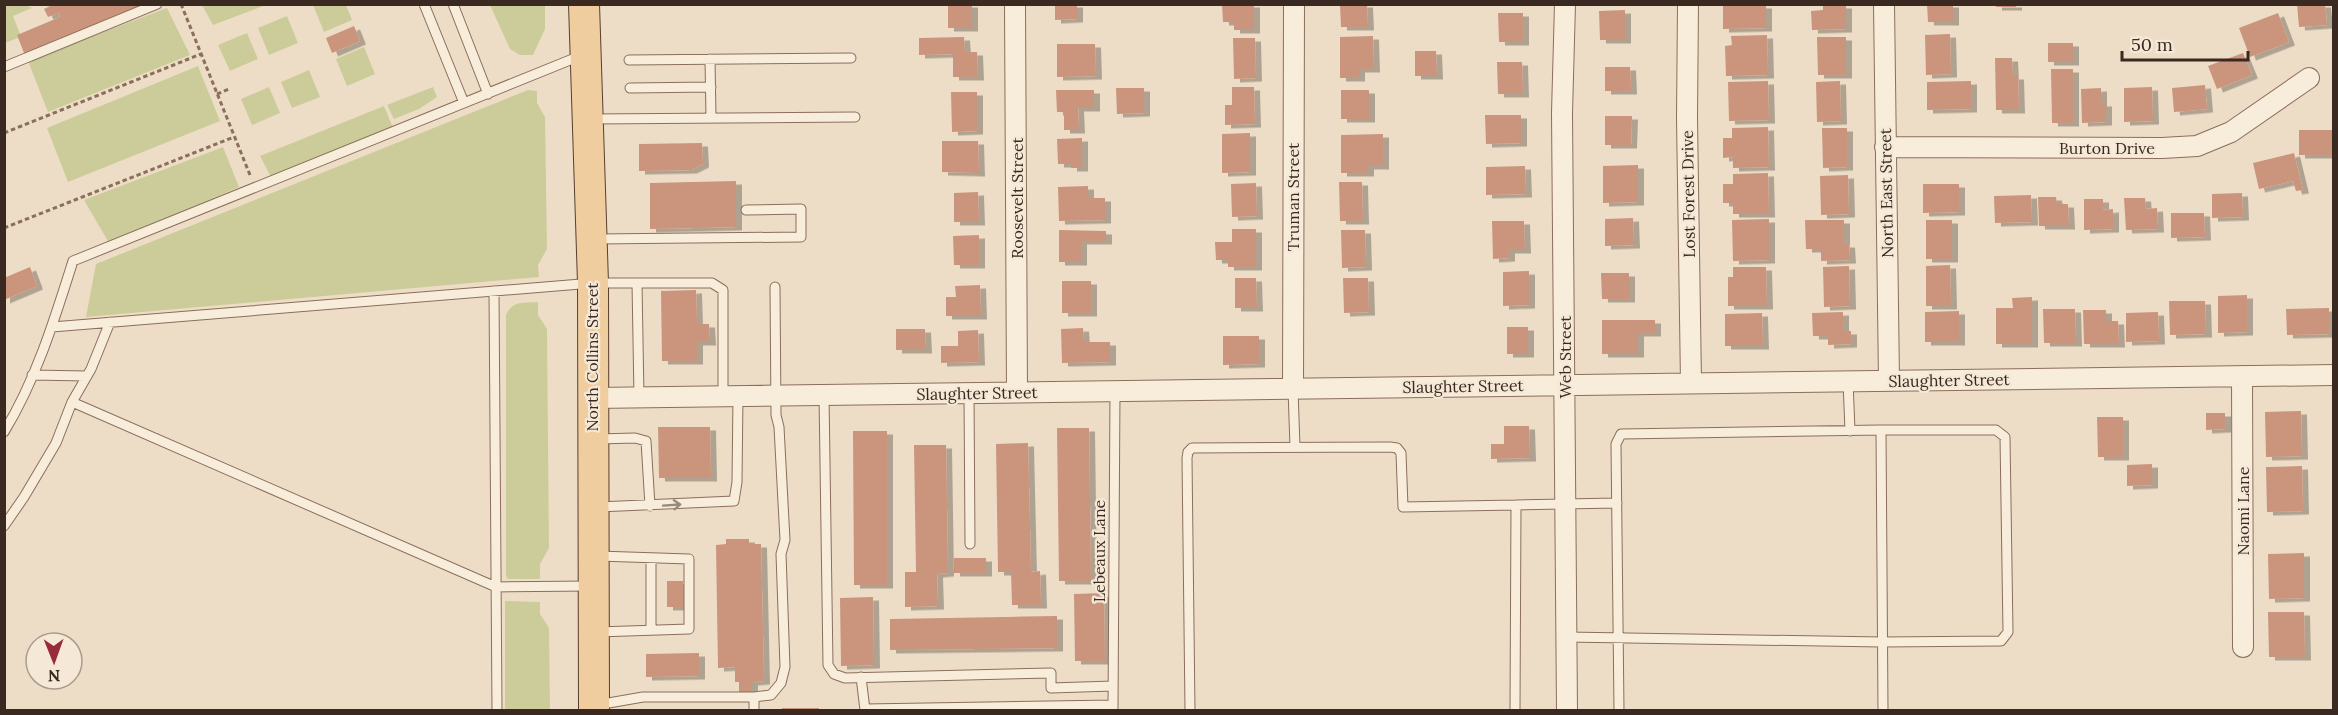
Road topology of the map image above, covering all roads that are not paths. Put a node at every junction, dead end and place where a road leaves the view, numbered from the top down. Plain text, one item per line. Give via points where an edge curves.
1 (157, 4) edge
2 (424, 4) edge
3 (453, 4) edge
4 (584, 4) edge
5 (1015, 4) edge
6 (1294, 4) edge
7 (1565, 4) edge
8 (1688, 4) edge
9 (1884, 4) edge
10 (585, 53) junction
11 (851, 58) dead end
12 (710, 59) junction
13 (629, 60) dead end
14 (4, 67) edge
15 (2309, 78) dead end
16 (711, 87) junction
17 (630, 88) dead end
18 (488, 94) junction
19 (464, 103) junction
20 (855, 117) dead end
21 (711, 118) junction
22 (587, 119) junction
23 (1885, 147) junction
24 (746, 210) dead end
25 (591, 239) junction
26 (592, 283) junction
27 (637, 283) junction
28 (775, 286) dead end
29 (494, 291) junction
30 (110, 322) junction
31 (52, 327) junction
32 (32, 375) junction
33 (2334, 375) edge
34 (86, 376) junction
35 (2242, 376) junction
36 (1848, 381) junction
37 (1889, 381) junction
38 (1691, 383) junction
39 (1565, 385) junction
40 (1293, 388) junction
41 (1115, 391) junction
42 (1017, 392) junction
43 (969, 393) junction
44 (824, 395) junction
45 (731, 396) junction
46 (775, 396) junction
47 (593, 398) junction
48 (639, 398) junction
49 (72, 402) junction
50 (1850, 430) junction
51 (1881, 430) junction
52 (4, 432) edge
53 (593, 440) junction
54 (1295, 447) junction
55 (1617, 503) junction
56 (1516, 505) junction
57 (1566, 505) junction
58 (650, 506) junction
59 (593, 507) junction
60 (4, 526) edge
61 (970, 544) dead end
62 (593, 556) junction
63 (651, 558) junction
64 (593, 586) junction
65 (496, 587) junction
66 (651, 630) junction
67 (593, 632) junction
68 (1566, 637) junction
69 (1618, 638) junction
70 (1882, 642) junction
71 (2243, 647) dead end
72 (861, 677) junction
73 (1113, 686) junction
74 (1052, 688) junction
75 (754, 697) junction
76 (1052, 706) junction
77 (594, 708) edge
78 (1113, 708) edge
79 (865, 710) edge
80 (497, 711) edge
81 (754, 711) edge
82 (1190, 711) edge
83 (1515, 711) edge
84 (1567, 711) edge
85 (1619, 711) edge
86 (1883, 711) edge

1 - 14 lane
2 - 19 lane
3 - 18 lane
4 - 10 main road, North Collins Street
5 - 42 street, Roosevelt Street
6 - 40 street, Truman Street
7 - 39 street, Web Street
8 - 38 street, Lost Forest Drive
9 - 23 street, North East Street
10 - 18 lane
10 - 22 main road, North Collins Street
11 - 12 lane
12 - 13 lane
12 - 16 lane
15 - 23 street, Burton Drive via 2231,132 2197,146
16 - 17 lane
16 - 21 lane
18 - 19 lane
19 - 31 lane via 73,261
20 - 21 lane
21 - 22 lane
22 - 25 main road, North Collins Street
23 - 37 street, North East Street
24 - 25 lane via 801,209 801,237
25 - 26 main road, North Collins Street
26 - 27 lane
26 - 29 lane
26 - 47 main road, North Collins Street
27 - 45 lane via 712,284 723,290
27 - 48 lane
28 - 46 lane
29 - 30 lane
29 - 65 lane
30 - 31 lane
30 - 34 lane
31 - 32 lane
32 - 34 lane
32 - 52 lane
33 - 35 street, Slaughter Street
34 - 49 lane
35 - 37 street, Slaughter Street
35 - 71 street, Naomi Lane
36 - 37 street, Slaughter Street
36 - 38 street, Slaughter Street
36 - 50 lane
38 - 39 street, Slaughter Street
39 - 40 street, Slaughter Street
39 - 57 street, Web Street
40 - 41 street, Slaughter Street
40 - 54 lane
41 - 42 street, Slaughter Street
41 - 73 lane, Lebeaux Lane
42 - 43 street, Slaughter Street
43 - 44 street, Slaughter Street
43 - 61 lane
44 - 46 street, Slaughter Street
44 - 72 lane via 828,665 834,674
45 - 46 street, Slaughter Street
45 - 48 street, Slaughter Street
58 -> 45 lane via 734,501 737,482
46 - 75 lane via 785,540 781,554 785,667 781,683 771,695
47 - 48 street, Slaughter Street
47 - 53 main road, North Collins Street
49 - 60 lane via 56,443
49 - 65 lane
50 - 51 lane
50 - 55 lane via 1621,434 1616,444
51 - 70 lane
51 - 70 lane via 1996,430 2005,437 2008,632 2001,641
53 - 58 lane via 646,441
53 - 59 main road, North Collins Street
54 - 56 lane via 1396,448 1402,461 1402,507
54 - 82 lane via 1200,447 1188,452
55 - 57 lane
55 - 69 lane
56 - 57 lane
56 - 83 lane
57 - 68 street, Web Street
58 - 59 lane
59 - 62 main road, North Collins Street
62 - 63 lane
62 - 64 main road, North Collins Street
63 - 66 lane
63 - 66 lane via 689,558 689,628
64 - 65 lane
64 - 67 main road, North Collins Street
65 - 80 lane
66 - 67 lane
67 - 77 main road, North Collins Street
68 - 69 lane
68 - 84 street, Web Street
69 - 70 lane
69 - 85 lane
70 - 86 lane
72 - 74 lane via 1051,673
72 - 79 lane
73 - 74 lane
73 - 78 lane, Lebeaux Lane
74 - 76 lane
75 - 77 lane via 643,697
75 - 81 lane
76 - 78 lane
76 - 79 lane

